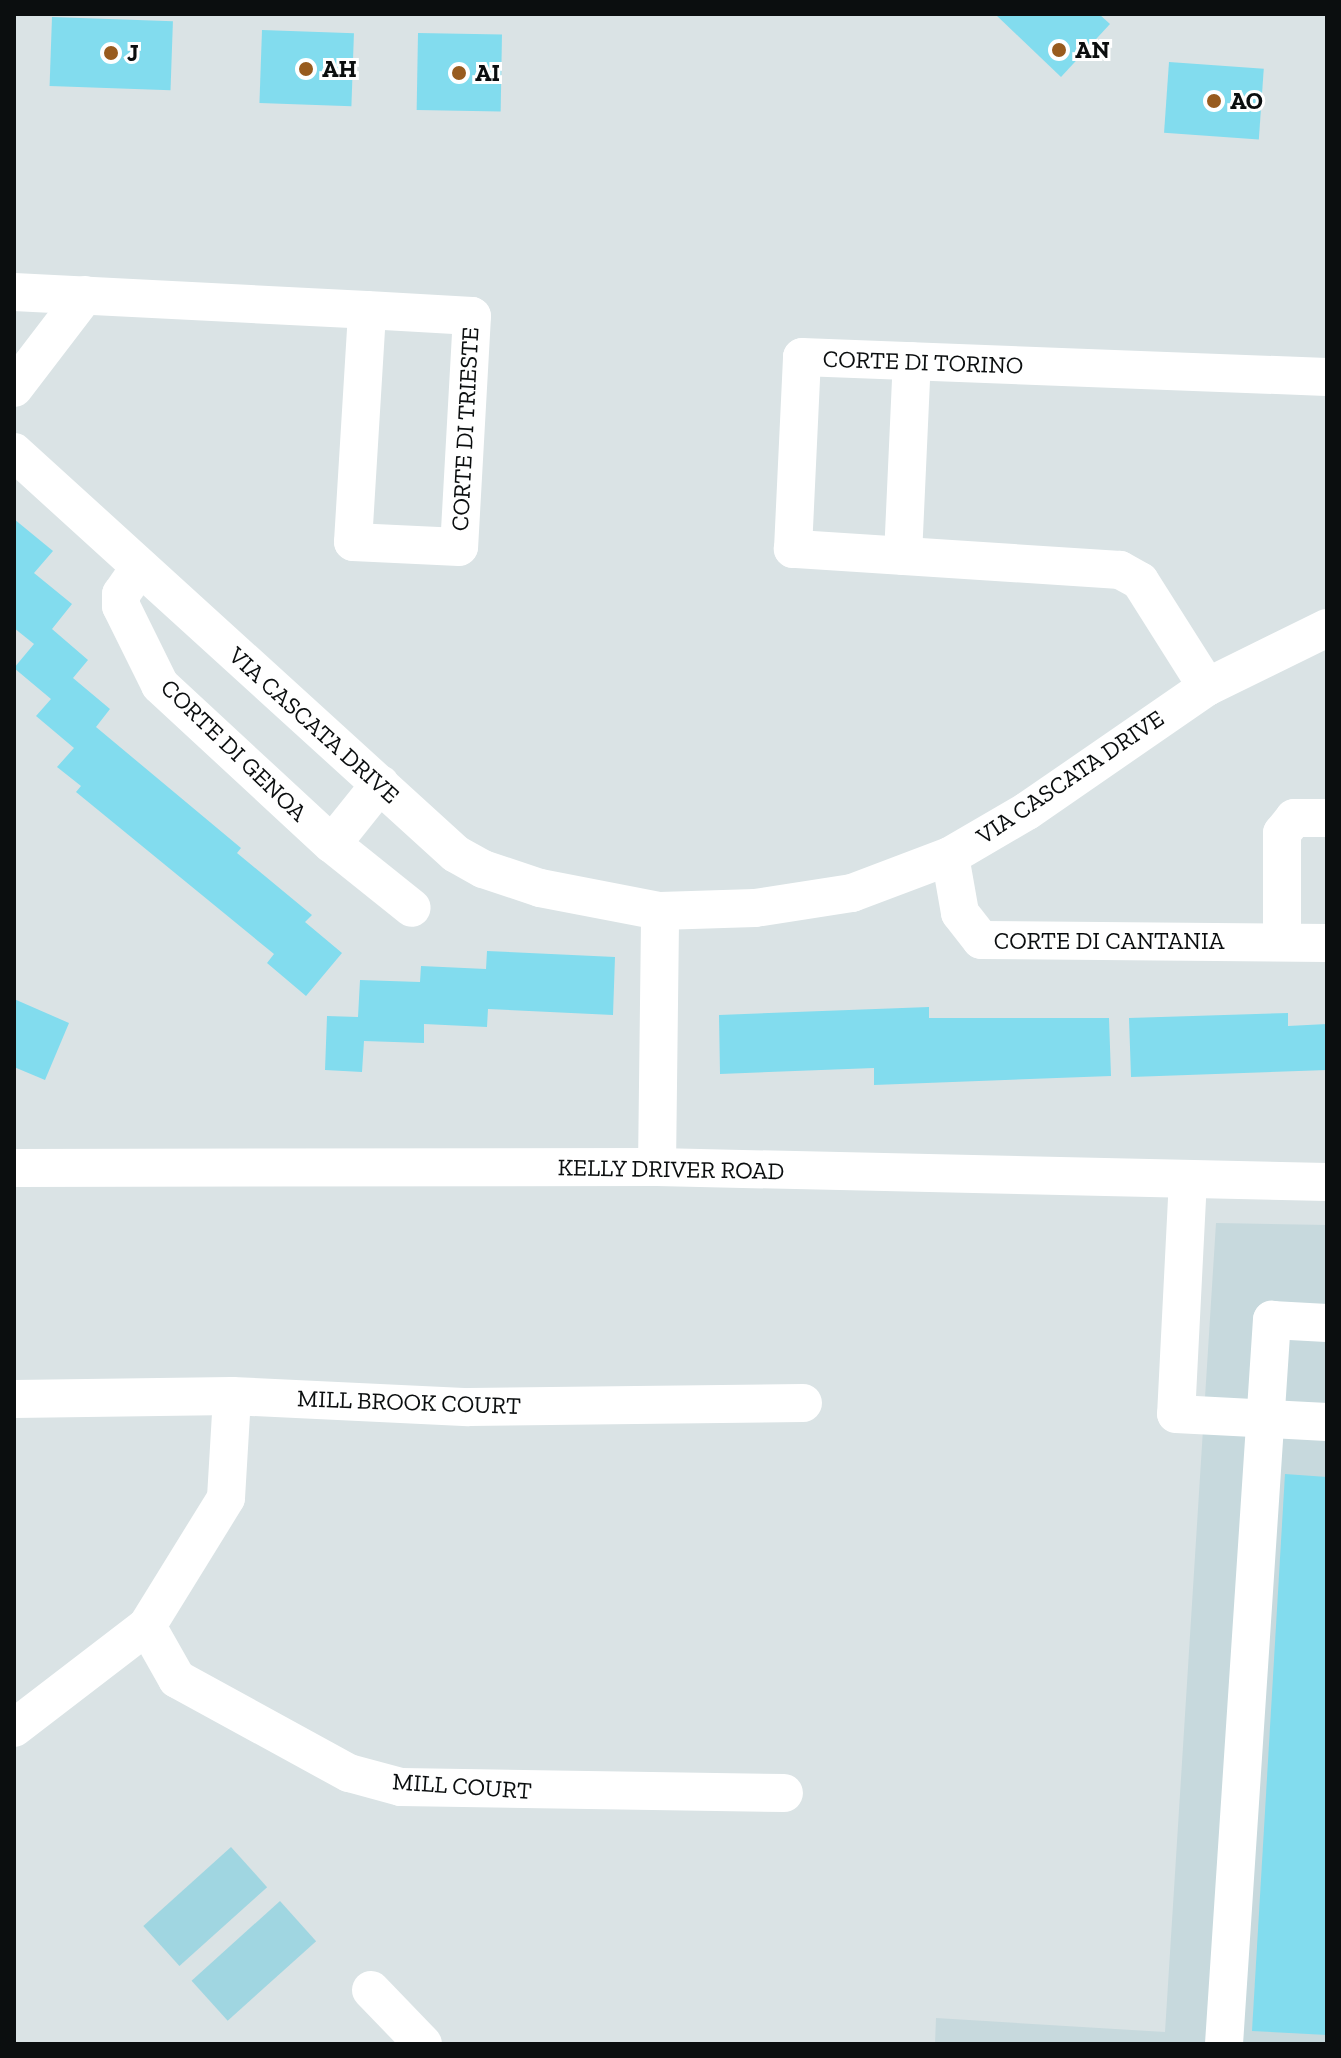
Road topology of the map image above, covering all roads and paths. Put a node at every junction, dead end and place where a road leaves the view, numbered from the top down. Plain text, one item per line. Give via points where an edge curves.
1 (14, 292) edge
2 (85, 295) junction
3 (367, 310) junction
4 (912, 361) junction
5 (1327, 377) edge
6 (14, 388) edge
7 (14, 452) edge
8 (903, 556) junction
9 (140, 567) junction
10 (1327, 628) edge
11 (1207, 687) junction
12 (380, 784) junction
13 (1327, 818) edge
14 (332, 844) junction
15 (950, 856) junction
16 (412, 908) dead end
17 (660, 911) junction
18 (1282, 942) junction
19 (1327, 943) edge
20 (657, 1167) junction
21 (14, 1168) edge
22 (1188, 1179) junction
23 (1327, 1182) edge
24 (1327, 1323) edge
25 (232, 1396) junction
26 (14, 1399) edge
27 (803, 1403) dead end
28 (1266, 1420) junction
29 (1327, 1422) edge
30 (147, 1626) junction
31 (14, 1728) edge
32 (784, 1793) dead end
33 (371, 1990) dead end
34 (423, 2044) edge
35 (1224, 2044) edge

1 - 2 street, CORTE DI TRIESTE
2 - 3 street, CORTE DI TRIESTE
2 - 6 street
3 - 3 street, CORTE DI TRIESTE via 472,316 459,547 353,542
4 - 5 street, CORTE DI TORINO
4 - 8 street
4 - 8 street, CORTE DI TORINO via 802,357 793,549
7 - 9 street, VIA CASCATA DRIVE
8 - 11 street, CORTE DI TORINO via 1120,570 1140,581
9 - 12 street, VIA CASCATA DRIVE
9 - 14 street, CORTE DI GENOA via 121,594 121,606 160,685
10 - 11 street, VIA CASCATA DRIVE
11 - 15 street, VIA CASCATA DRIVE via 1027,811
12 - 14 street
12 - 17 street, VIA CASCATA DRIVE via 456,854 483,869 540,888
13 - 18 street via 1294,818 1282,833
14 - 16 street, CORTE DI GENOA
15 - 17 street, VIA CASCATA DRIVE via 852,893 755,908
15 - 18 street, CORTE DI CANTANIA via 960,913 981,940
17 - 20 street
18 - 19 street, CORTE DI CANTANIA
20 - 21 street, KELLY DRIVER ROAD
20 - 22 street, KELLY DRIVER ROAD
22 - 23 street, KELLY DRIVER ROAD
22 - 28 street via 1176,1414
24 - 28 street via 1272,1320
25 - 26 street, MILL BROOK COURT
25 - 27 street, MILL BROOK COURT via 469,1407
25 - 30 street via 226,1498
28 - 29 street
28 - 35 street
30 - 31 street
30 - 32 street, MILL COURT via 177,1679 349,1773 401,1787
33 - 34 street

